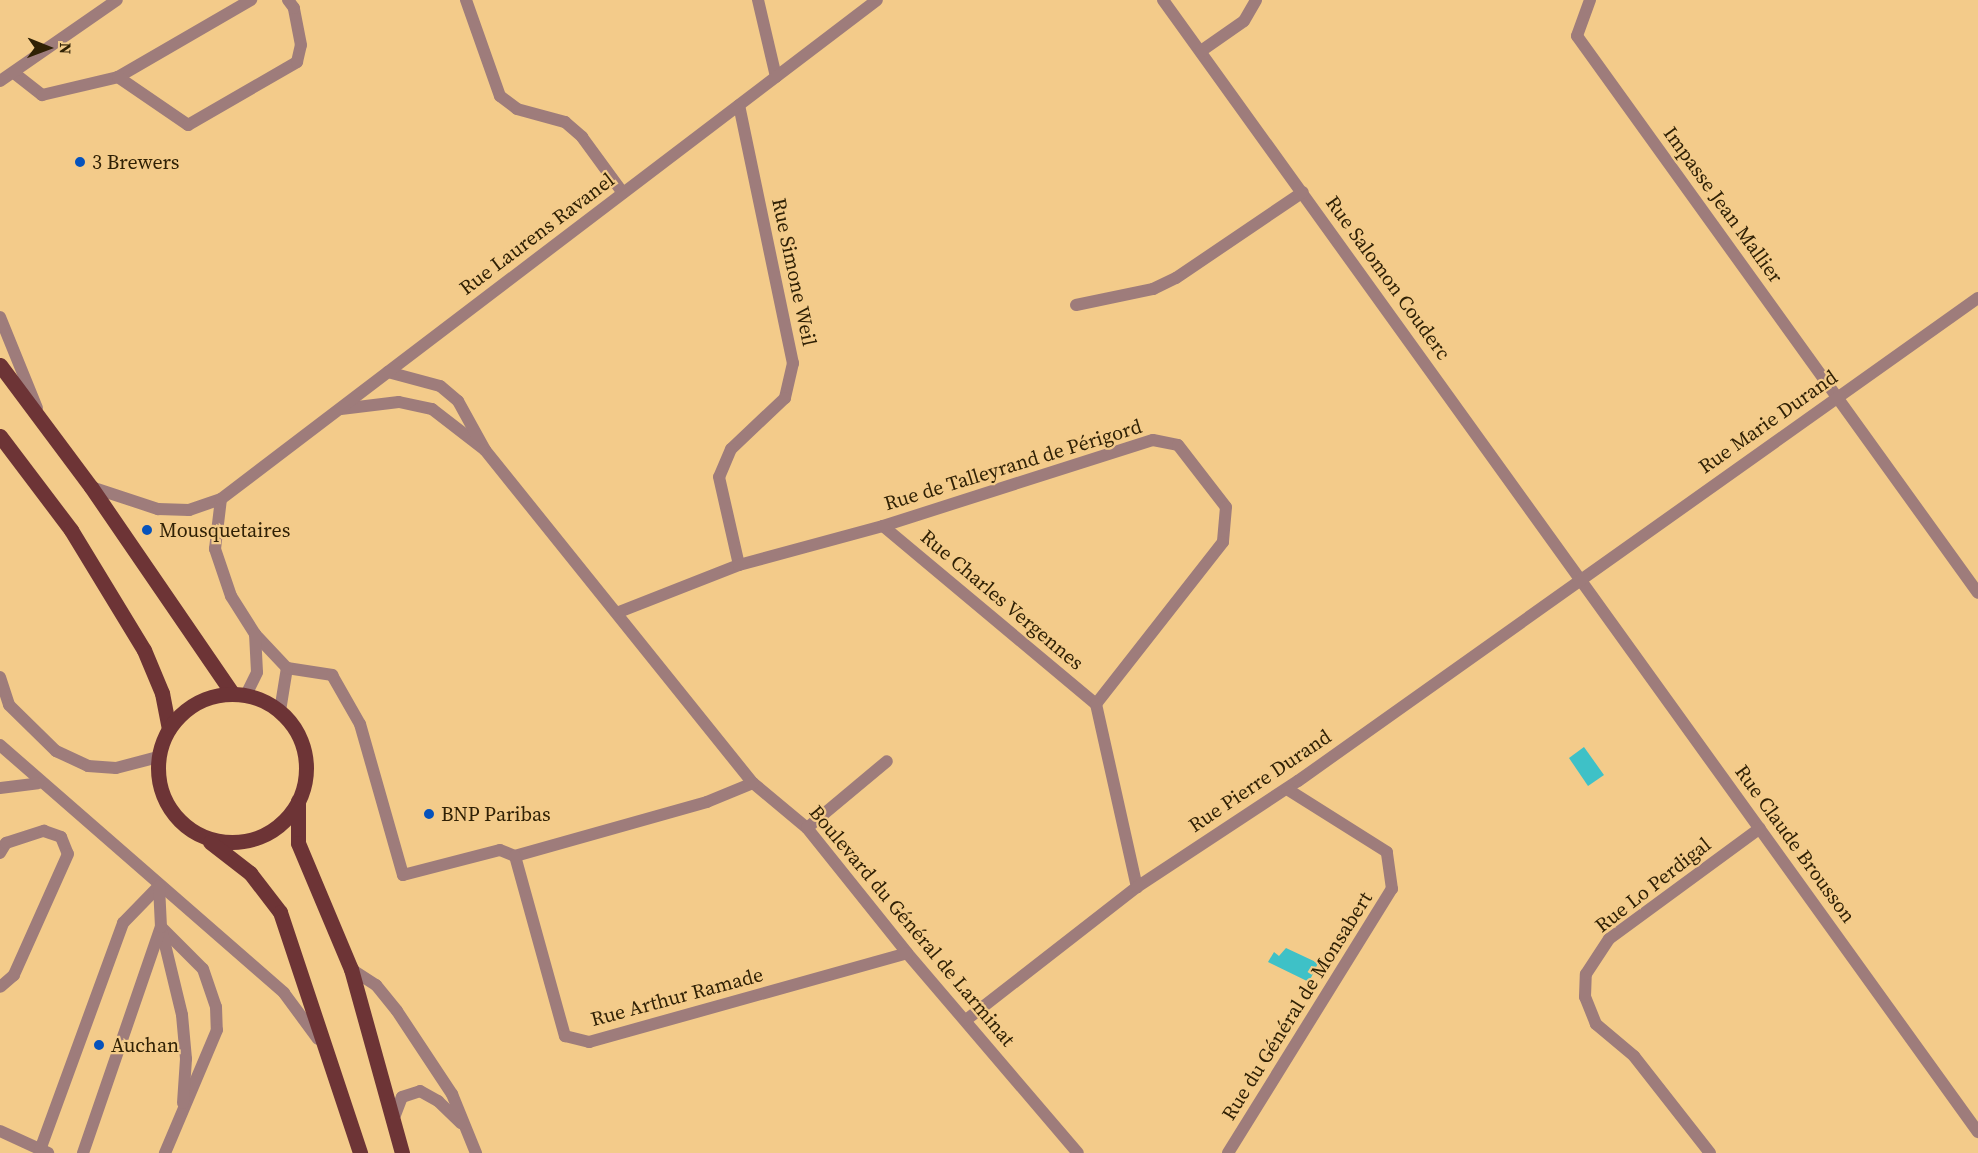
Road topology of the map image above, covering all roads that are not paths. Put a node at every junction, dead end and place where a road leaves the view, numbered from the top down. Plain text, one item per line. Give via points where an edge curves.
1 (117, 0) edge
2 (251, 0) edge
3 (288, 0) edge
4 (466, 0) edge
5 (758, 0) edge
6 (877, 0) edge
7 (1163, 0) edge
8 (1256, 0) edge
9 (1590, 0) edge
10 (1201, 51) junction
11 (14, 73) junction
12 (118, 77) junction
13 (776, 77) junction
14 (0, 81) edge
15 (739, 105) junction
16 (1303, 192) junction
17 (623, 193) junction
18 (1978, 298) edge
19 (1076, 305) dead end
20 (0, 317) edge
21 (0, 364) edge
22 (388, 372) junction
23 (1838, 396) junction
24 (340, 409) junction
25 (43, 420) junction
26 (0, 436) edge
27 (485, 450) junction
28 (91, 487) junction
29 (220, 499) junction
30 (884, 526) junction
31 (739, 565) junction
32 (1580, 579) junction
33 (1978, 593) edge
34 (619, 612) junction
35 (255, 634) junction
36 (287, 668) junction
37 (0, 677) edge
38 (240, 694) junction
39 (1096, 704) junction
40 (280, 711) junction
41 (169, 728) junction
42 (0, 745) edge
43 (158, 757) junction
44 (887, 761) dead end
45 (38, 783) junction
46 (753, 783) junction
47 (0, 788) edge
48 (1287, 789) junction
49 (298, 801) junction
50 (807, 828) junction
51 (1760, 828) junction
52 (206, 838) junction
53 (0, 853) edge
54 (515, 856) junction
55 (159, 886) junction
56 (1137, 887) junction
57 (161, 927) junction
58 (907, 953) junction
59 (351, 969) junction
60 (0, 987) edge
61 (966, 1020) junction
62 (334, 1066) junction
63 (182, 1115) junction
64 (396, 1121) junction
65 (467, 1129) junction
66 (0, 1131) edge
67 (1978, 1132) edge
68 (359, 1149) edge
69 (44, 1151) edge
70 (83, 1153) edge
71 (165, 1153) edge
72 (402, 1153) edge
73 (476, 1153) edge
74 (1078, 1153) edge
75 (1227, 1153) edge
76 (1710, 1153) edge

1 - 11 street
2 - 12 street
3 - 12 street via 294,8 301,45 297,62 188,125
4 - 17 street via 500,96 516,109 565,123 582,137
5 - 13 street
6 - 13 street, Rue Laurens Ravanel
7 - 10 street, Rue Salomon Couderc
8 - 10 street via 1244,21
9 - 23 street, Impasse Jean Mallier via 1577,36
10 - 16 street, Rue Salomon Couderc
11 - 12 street via 42,95
11 - 14 street
13 - 15 street, Rue Laurens Ravanel
15 - 17 street, Rue Laurens Ravanel
15 - 31 street, Rue Simone Weil via 793,363 785,398 731,449 719,477
16 - 19 street via 1154,289
16 - 32 street, Rue Salomon Couderc
17 - 22 street, Rue Laurens Ravanel
18 - 23 street, Rue Marie Durand
20 - 25 street
21 - 25 main road
22 - 24 street, Rue Laurens Ravanel
22 - 27 street, Boulevard du Général de Larminat via 440,386 458,401
23 - 32 street, Rue Marie Durand
23 - 33 street, Impasse Jean Mallier
24 - 27 street, Boulevard du Général de Larminat via 399,402 432,409
24 - 29 street, Rue Laurens Ravanel
25 - 28 main road
26 - 41 main road via 71,530 144,650 162,693
27 - 34 street, Boulevard du Général de Larminat
28 - 29 street, Rue Laurens Ravanel via 158,509 189,510
28 - 38 main road
29 - 35 street via 215,549 231,596
30 - 31 street, Rue de Talleyrand de Périgord
30 - 39 street, Rue Charles Vergennes
30 - 39 street, Rue de Talleyrand de Périgord via 1153,440 1178,445 1226,507 1223,542
31 - 34 street, Rue de Talleyrand de Périgord
32 - 48 street, Rue Pierre Durand
32 - 51 street, Rue Claude Brousson
34 - 46 street, Boulevard du Général de Larminat
35 - 36 street
35 - 38 street via 256,672
36 - 40 street
36 - 54 street via 332,675 360,724 403,875 500,850
37 - 43 street via 9,705 56,751 88,766 116,768
38 - 40 main road
38 - 41 main road via 197,702
39 - 56 street
40 - 49 main road via 299,737 304,753 306,770
41 - 43 main road
42 - 45 street
43 - 52 main road via 159,783 168,806 184,825
44 - 50 street
45 - 47 street
45 - 55 street
46 - 50 street, Boulevard du Général de Larminat
46 - 54 street via 708,802
48 - 56 street, Rue Pierre Durand
48 - 75 street, Rue du Général de Monsabert via 1387,852 1392,889
49 - 52 main road via 286,819 269,833 249,841
49 - 59 main road via 298,843
50 - 58 street, Boulevard du Général de Larminat
51 - 67 street, Rue Claude Brousson
51 - 76 street, Rue Lo Perdigal via 1609,939 1586,974 1585,997 1596,1024 1634,1056
52 - 62 main road via 250,873 280,912
53 - 60 street via 6,843 44,831 61,837 68,854 14,975
54 - 58 street, Rue Arthur Ramade via 565,1036 589,1042
55 - 57 street
55 - 62 street via 284,993
55 - 69 street via 123,923
56 - 61 street, Rue Pierre Durand
57 - 63 street via 182,1015 186,1059
57 - 63 street via 203,969 216,1007 217,1030
57 - 70 street
58 - 61 street, Boulevard du Général de Larminat
59 - 64 main road
59 - 65 street via 376,985 398,1011 452,1094
61 - 74 street, Boulevard du Général de Larminat
62 - 68 main road
63 - 71 street
64 - 65 street via 402,1097 420,1091 438,1101
64 - 72 main road
65 - 73 street
66 - 69 street

